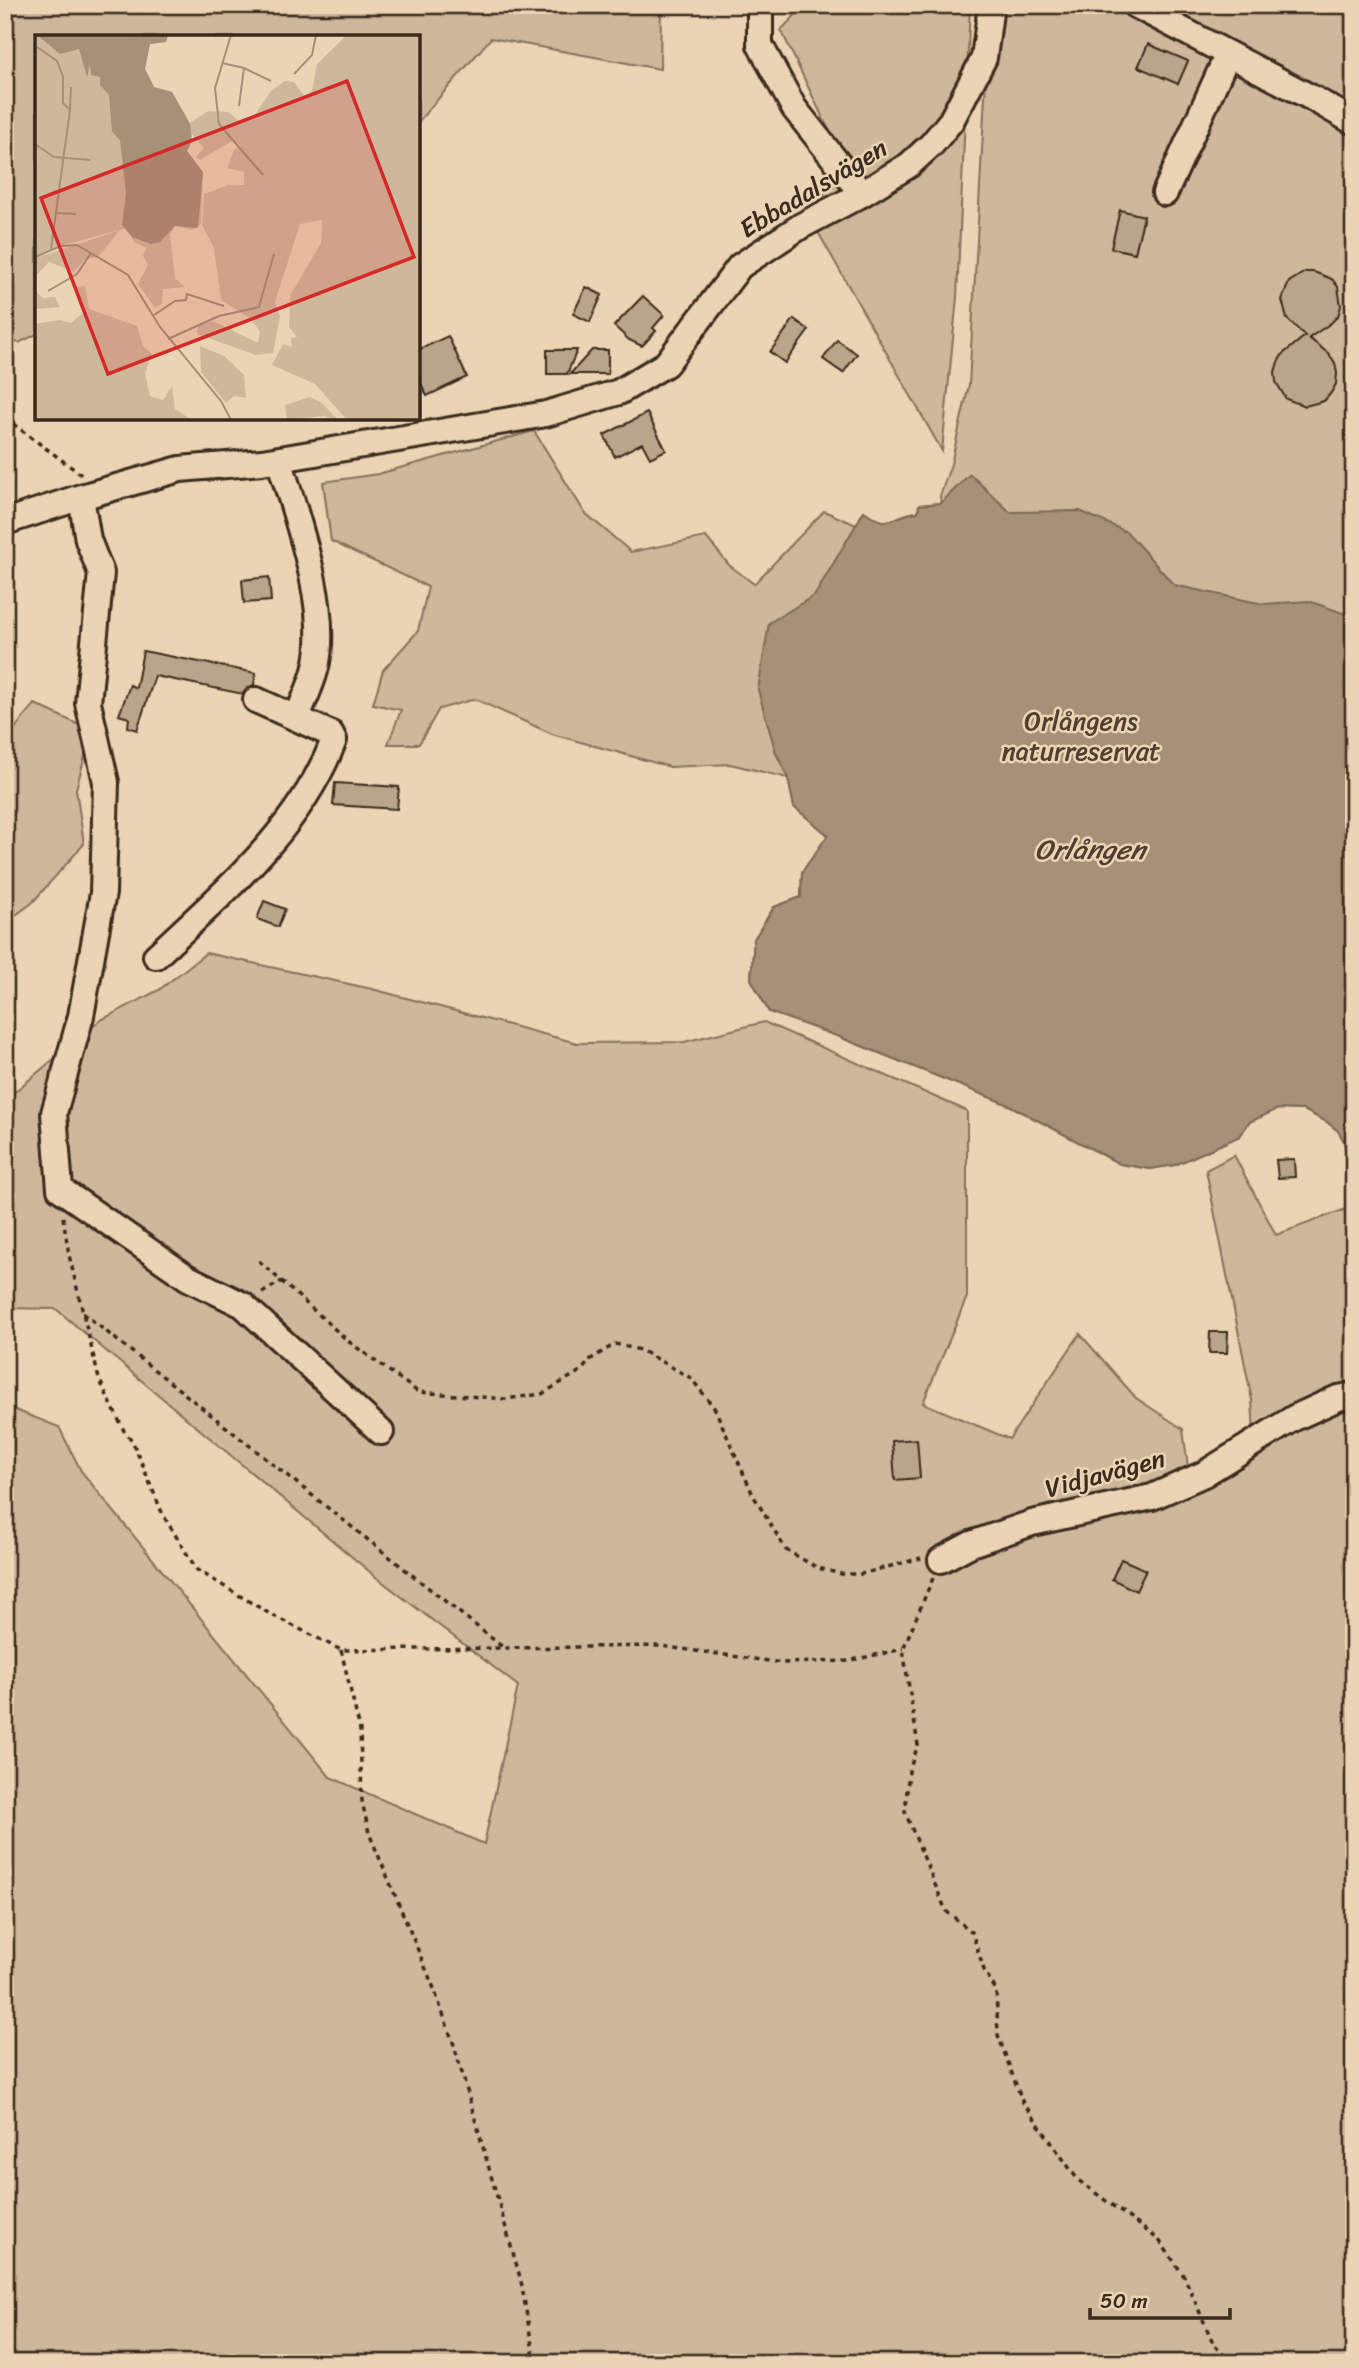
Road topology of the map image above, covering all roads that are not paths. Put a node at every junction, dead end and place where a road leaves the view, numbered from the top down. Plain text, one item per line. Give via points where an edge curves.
1 (760, 5) edge
2 (991, 5) edge
3 (1135, 5) edge
4 (1228, 54) junction
5 (1354, 122) edge
6 (1166, 193) dead end
7 (862, 194) junction
8 (279, 459) junction
9 (92, 494) junction
10 (5, 522) edge
11 (256, 700) dead end
12 (296, 718) junction
13 (156, 956) dead end
14 (1354, 1395) edge
15 (381, 1432) dead end
16 (941, 1560) road end

1 - 7 street via 760,45 788,97
2 - 7 street, Ebbadalsvägen via 984,58 951,121 909,165
3 - 4 street
4 - 5 street
4 - 6 street
7 - 8 street, Ebbadalsvägen via 740,266 666,365 619,392 546,414
8 - 9 street, Ebbadalsvägen via 180,469
8 - 12 street via 305,547 319,635 317,665
9 - 10 street, Ebbadalsvägen
9 - 15 street via 88,540 101,573 88,703 106,782 103,893 81,1016 54,1114 60,1189 188,1278 243,1305
11 - 12 street
12 - 13 street via 331,734 334,740 303,800 270,845
14 - 16 street, Vidjavägen via 1294,1418 1204,1474 1152,1497 1031,1523

